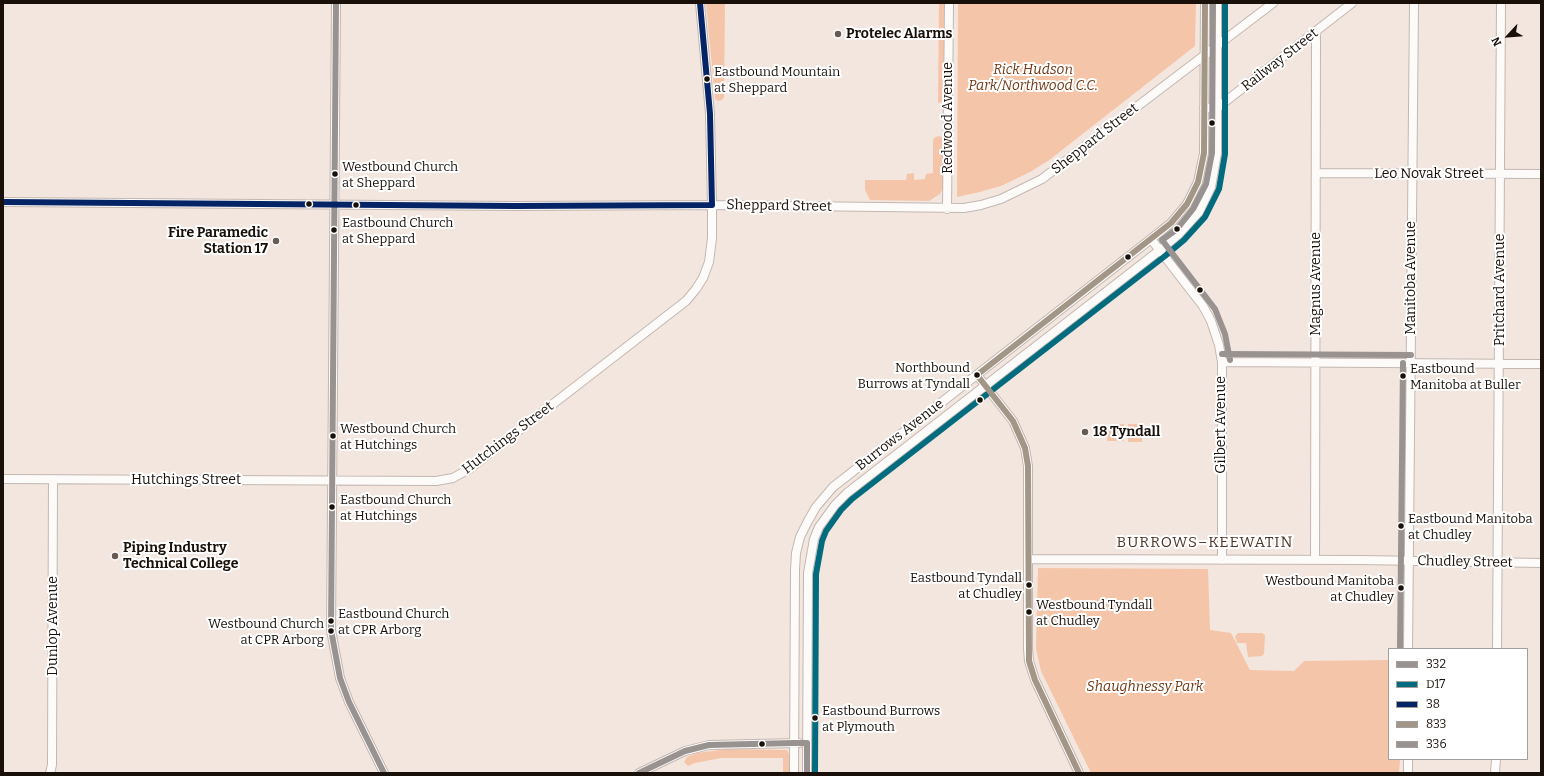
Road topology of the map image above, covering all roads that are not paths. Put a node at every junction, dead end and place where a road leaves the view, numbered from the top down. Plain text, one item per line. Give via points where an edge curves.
1 (336, 3) edge
2 (700, 3) edge
3 (949, 3) edge
4 (1205, 3) edge
5 (1218, 3) edge
6 (1273, 3) edge
7 (1352, 3) edge
8 (1414, 3) edge
9 (1501, 3) edge
10 (1316, 31) junction
11 (1217, 46) junction
12 (1205, 54) junction
13 (1204, 108) junction
14 (1217, 108) junction
15 (1316, 173) junction
16 (1411, 174) junction
17 (1501, 174) junction
18 (1541, 174) edge
19 (3, 202) edge
20 (334, 204) junction
21 (712, 205) junction
22 (947, 208) junction
23 (1151, 239) junction
24 (1160, 250) junction
25 (1222, 362) junction
26 (1315, 362) junction
27 (1411, 363) junction
28 (1499, 363) junction
29 (1541, 364) edge
30 (977, 376) junction
31 (985, 385) junction
32 (3, 479) edge
33 (53, 479) junction
34 (332, 481) junction
35 (1028, 559) junction
36 (1222, 560) junction
37 (1314, 560) junction
38 (1409, 561) junction
39 (1497, 562) junction
40 (1541, 563) edge
41 (1408, 648) edge
42 (1497, 648) edge
43 (794, 743) junction
44 (807, 743) junction
45 (1408, 760) edge
46 (1496, 760) edge
47 (50, 773) edge
48 (384, 773) edge
49 (639, 773) edge
50 (794, 773) edge
51 (807, 773) edge
52 (1079, 773) edge
53 (1408, 773) edge
54 (1496, 773) edge

1 - 20 street
2 - 21 street, Hutchings Street via 710,114
3 - 22 street, Redwood Avenue
4 - 12 street, Burrows Avenue
5 - 11 street, Burrows Avenue
6 - 11 street, Sheppard Street
7 - 10 street, Railway Street
8 - 16 street, Manitoba Avenue
9 - 17 street, Pritchard Avenue
10 - 14 street, Railway Street
10 - 15 street, Magnus Avenue
11 - 12 street, Sheppard Street
11 - 14 street, Burrows Avenue
12 - 13 street, Burrows Avenue
12 - 22 street, Sheppard Street via 1042,179 1017,193 981,206
13 - 14 street
13 - 23 street, Burrows Avenue via 1204,153 1198,182 1187,204 1171,223
14 - 24 street, Burrows Avenue via 1217,153 1211,186 1198,212 1178,235
15 - 16 street, Leo Novak Street
15 - 26 street, Magnus Avenue
16 - 17 street, Leo Novak Street
16 - 27 street, Manitoba Avenue
17 - 18 street, Leo Novak Street
17 - 28 street, Pritchard Avenue
19 - 20 street, Sheppard Street
20 - 21 street, Sheppard Street
20 - 34 street
21 - 22 street, Sheppard Street
21 - 34 street, Hutchings Street via 709,262 696,289 686,301 486,458 453,478 436,481
23 - 24 street, Gilbert Avenue
23 - 30 street, Burrows Avenue
24 - 25 street, Gilbert Avenue via 1208,313 1217,336
24 - 31 street, Burrows Avenue
25 - 26 street
25 - 36 street, Gilbert Avenue
26 - 27 street
26 - 37 street, Magnus Avenue
27 - 28 street
27 - 38 street, Manitoba Avenue
28 - 29 street
28 - 39 street, Pritchard Avenue
30 - 31 street
30 - 43 street, Burrows Avenue via 833,487 808,520 796,553
31 - 35 street via 1013,422 1025,448 1028,466
31 - 44 street, Burrows Avenue via 847,493 819,527 814,539 808,573
32 - 33 street, Hutchings Street
33 - 34 street, Hutchings Street
33 - 47 street, Dunlop Avenue
34 - 48 street via 331,630 335,653 340,678 349,702
35 - 36 street, Chudley Street
35 - 52 street via 1029,661 1035,680
36 - 37 street, Chudley Street
37 - 38 street, Chudley Street
38 - 39 street, Chudley Street
38 - 41 street, Manitoba Avenue
39 - 40 street, Chudley Street
39 - 42 street, Pritchard Avenue
43 - 44 street
43 - 49 street via 709,745 685,751
43 - 50 street, Burrows Avenue
44 - 51 street, Burrows Avenue
45 - 53 street
46 - 54 street

